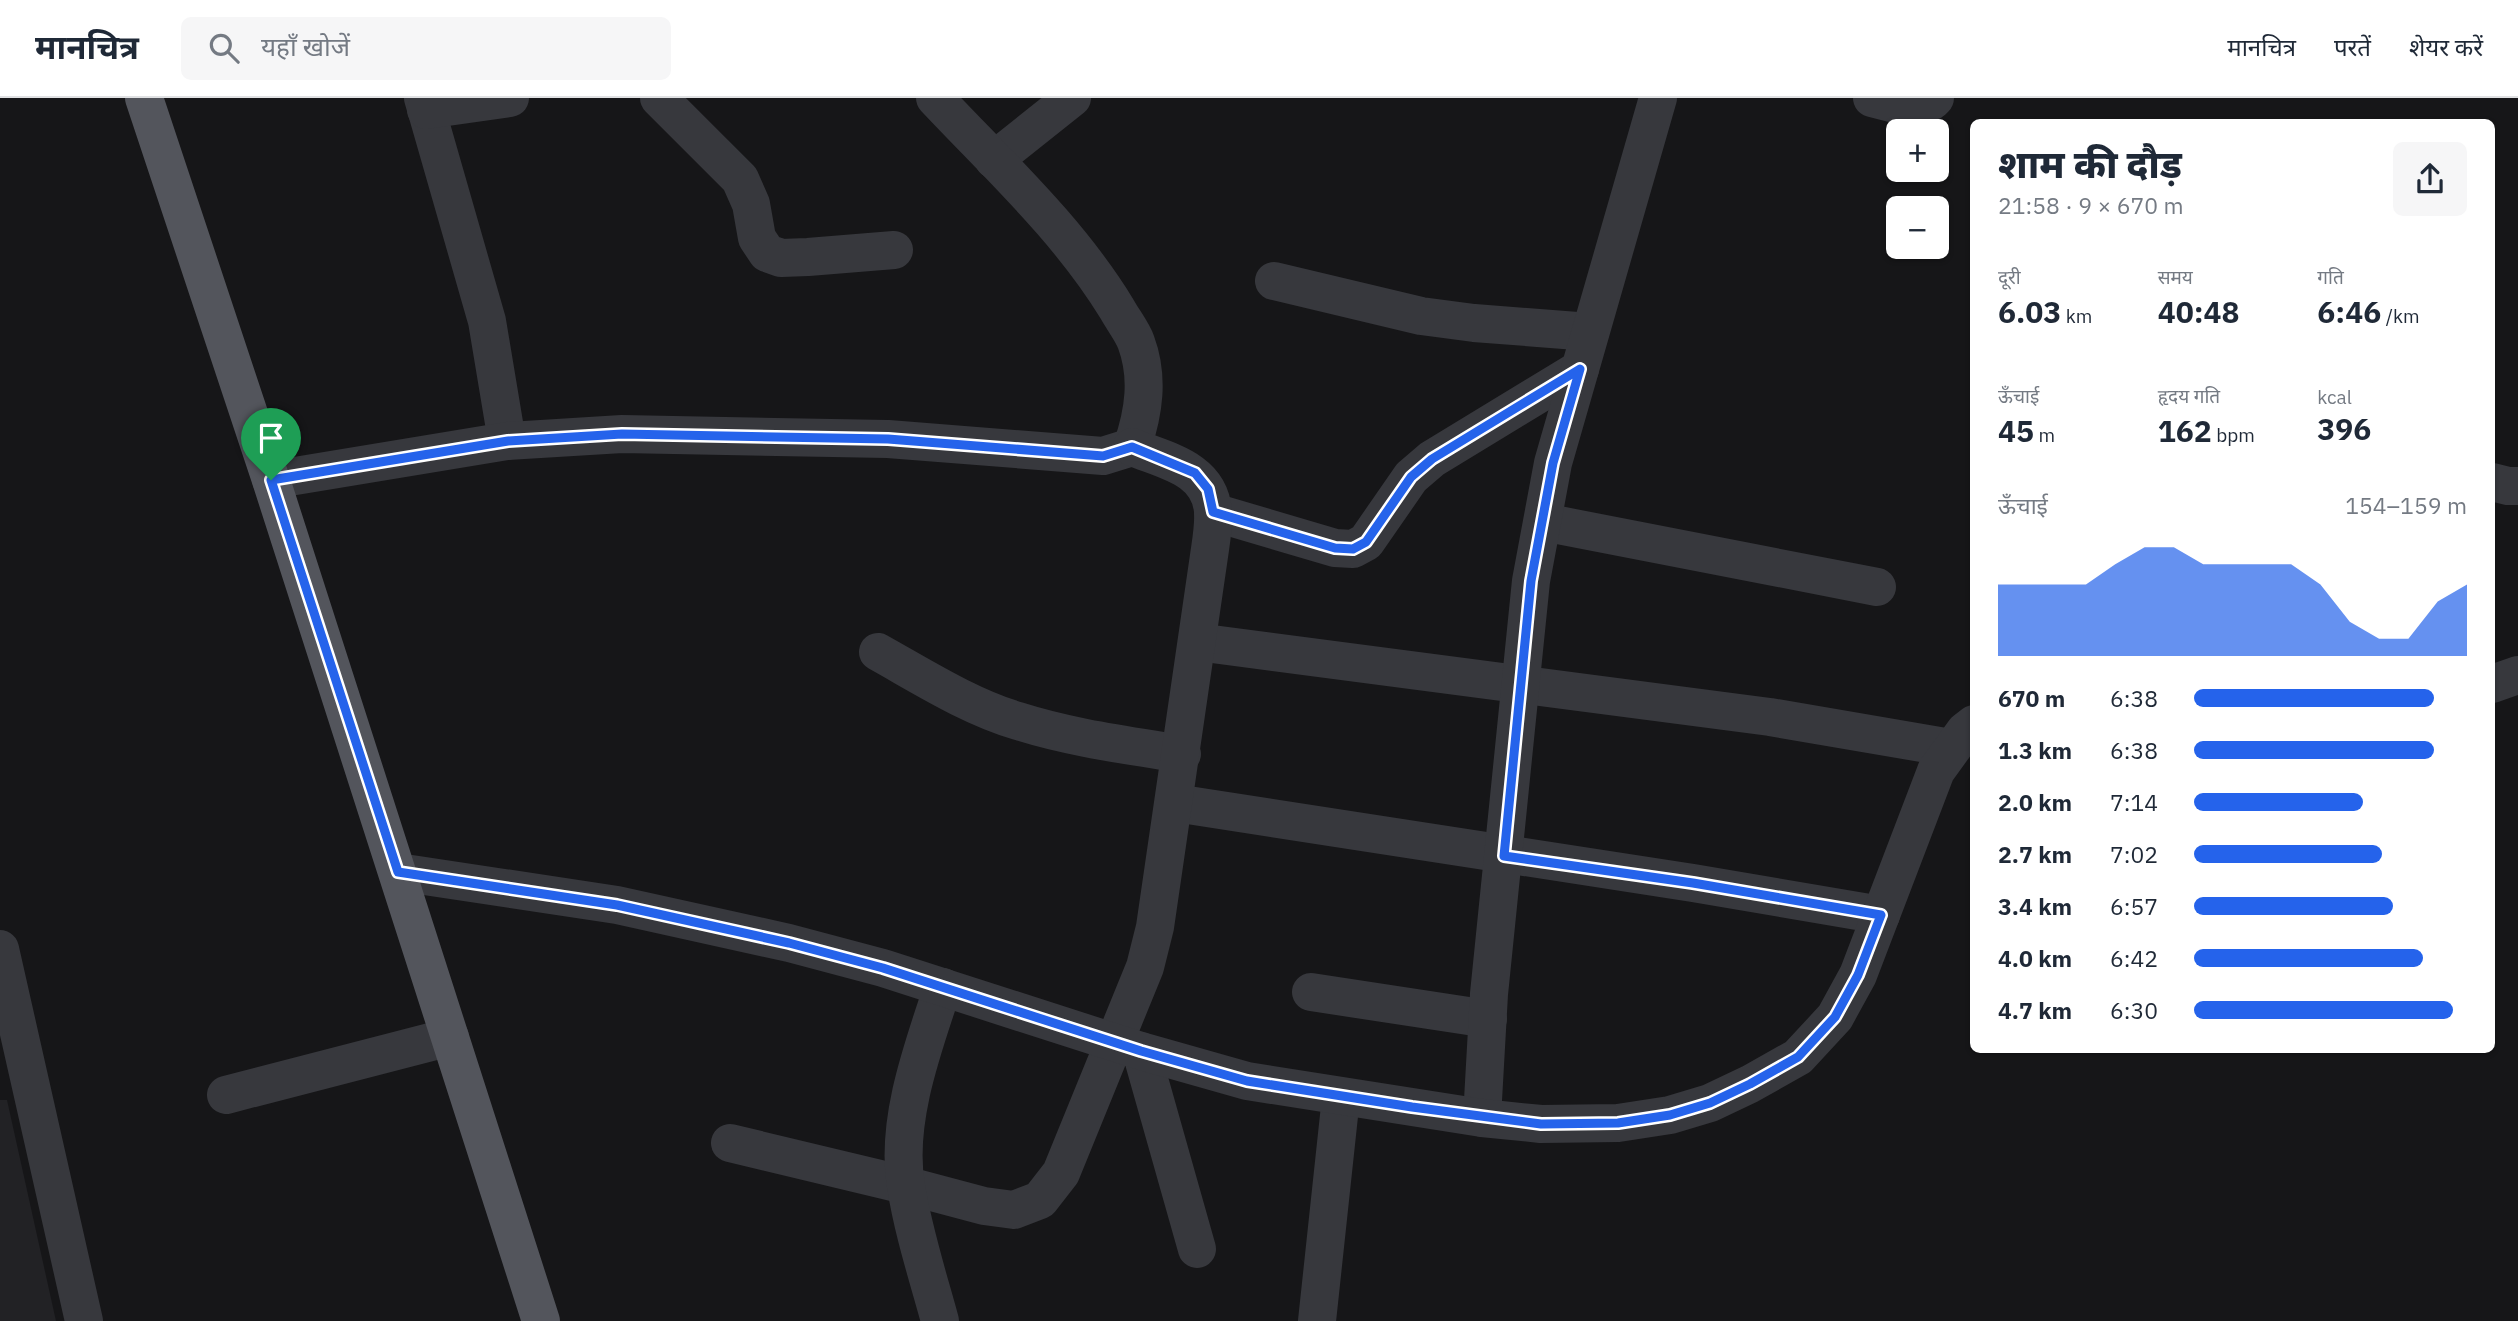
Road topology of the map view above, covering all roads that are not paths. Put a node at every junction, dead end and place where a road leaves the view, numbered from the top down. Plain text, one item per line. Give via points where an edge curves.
1 (144, 98) edge
2 (510, 98) edge
3 (659, 98) edge
4 (935, 98) edge
5 (1072, 98) edge
6 (1658, 98) edge
7 (1872, 98) edge
8 (1935, 98) edge
9 (424, 104) edge
10 (994, 160) junction
11 (894, 250) dead end
12 (1274, 281) dead end
13 (1590, 332) junction
14 (1580, 369) junction
15 (508, 441) junction
16 (1132, 447) junction
17 (271, 480) junction
18 (2495, 482) edge
19 (2518, 486) edge
20 (1213, 512) junction
21 (1543, 522) junction
22 (1877, 587) dead end
23 (1197, 642) junction
24 (878, 652) dead end
25 (2518, 675) edge
26 (2495, 683) edge
27 (1520, 685) junction
28 (1963, 736) edge
29 (1182, 754) junction
30 (1175, 803) junction
31 (1504, 856) junction
32 (398, 872) junction
33 (1881, 915) junction
34 (0, 949) edge
35 (943, 987) junction
36 (1311, 992) dead end
37 (1488, 1019) junction
38 (450, 1037) junction
39 (1128, 1047) junction
40 (226, 1095) dead end
41 (1341, 1097) junction
42 (1482, 1118) junction
43 (730, 1143) dead end
44 (905, 1185) junction
45 (1197, 1249) dead end
46 (84, 1321) edge
47 (541, 1321) edge
48 (940, 1321) edge
49 (1317, 1321) edge

1 - 17 main road
2 - 9 street
3 - 11 street via 740,179 751,204 757,238 767,253 781,258
4 - 10 street
5 - 10 street
6 - 13 street
7 - 8 street via 1907,107
9 - 15 street via 487,321
10 - 16 street via 1062,234 1105,289 1136,341 1145,388
12 - 13 street via 1421,316
13 - 14 street
14 - 20 street via 1432,459 1411,477 1366,542 1353,549 1335,548
14 - 21 street via 1553,463
15 - 16 street via 622,434 875,439 1103,456
15 - 17 street
16 - 20 street via 1195,473 1208,489
17 - 32 main road
18 - 19 street
20 - 23 street
21 - 22 street
21 - 27 street via 1531,581
23 - 27 street
23 - 29 street
24 - 29 street via 970,702 1016,721 1062,734
25 - 26 street
27 - 28 street
27 - 31 street
28 - 33 street via 1936,771
29 - 30 street
30 - 31 street
30 - 39 street via 1155,927
31 - 33 street
31 - 37 street
32 - 35 street via 617,905 789,943
32 - 38 main road
33 - 42 street via 1858,975 1835,1017 1798,1057 1750,1084 1670,1115 1618,1123 1541,1124
34 - 46 street
35 - 39 street
35 - 44 street via 910,1104
36 - 37 street
37 - 42 street
38 - 40 street
38 - 47 main road
39 - 41 street via 1247,1081
39 - 44 street via 1061,1173 1040,1200 1014,1210
39 - 45 street
41 - 42 street
41 - 49 street
43 - 44 street
44 - 48 street

